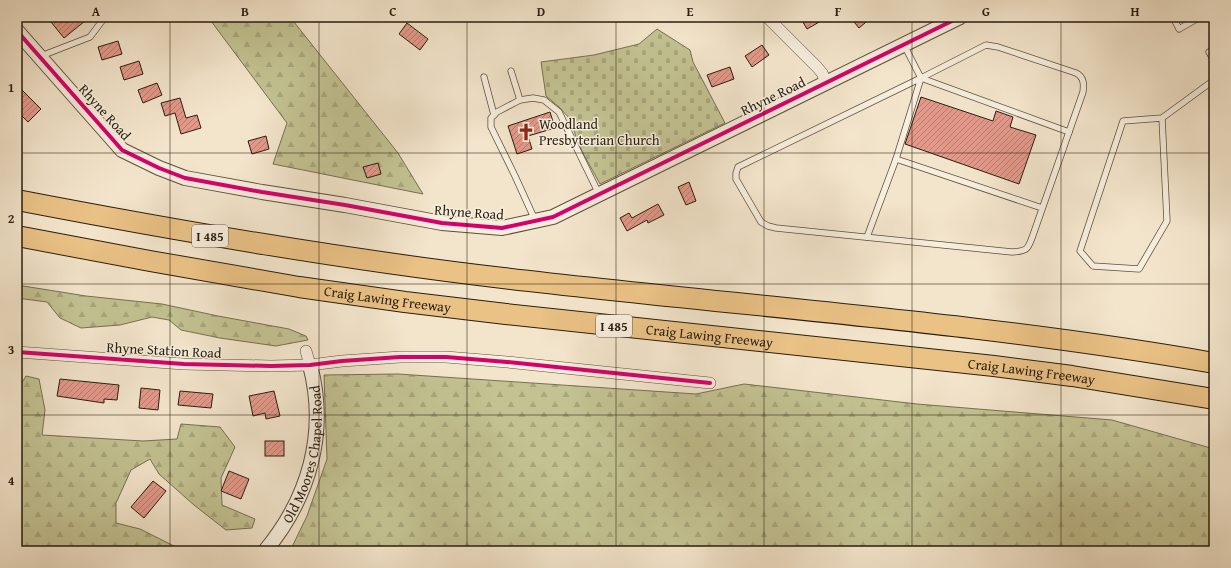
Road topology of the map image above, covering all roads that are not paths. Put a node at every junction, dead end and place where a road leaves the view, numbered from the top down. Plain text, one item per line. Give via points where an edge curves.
1 (105, 17) edge
2 (767, 17) edge
3 (1173, 17) edge
4 (1200, 17) edge
5 (952, 19) edge
6 (17, 31) edge
7 (904, 44) junction
8 (1214, 49) edge
9 (40, 56) junction
10 (1214, 61) edge
11 (511, 71) dead end
12 (484, 77) dead end
13 (921, 78) junction
14 (1214, 80) edge
15 (826, 82) junction
16 (520, 100) junction
17 (494, 115) junction
18 (1162, 118) junction
19 (1069, 132) junction
20 (896, 159) junction
21 (17, 191) edge
22 (599, 194) junction
23 (17, 200) edge
24 (1042, 208) junction
25 (120, 220) junction
26 (535, 221) junction
27 (17, 236) edge
28 (867, 237) junction
29 (17, 246) edge
30 (150, 261) junction
31 (306, 351) dead end
32 (17, 352) edge
33 (1214, 363) edge
34 (310, 365) junction
35 (710, 383) dead end
36 (1214, 399) edge
37 (265, 551) edge

1 - 9 lane via 90,37
2 - 15 street via 817,67
3 - 4 lane via 1179,29
5 - 7 street, Rhyne Road
6 - 9 street, Rhyne Road
7 - 13 lane
7 - 15 street, Rhyne Road
8 - 10 lane via 1209,52
9 - 26 street, Rhyne Road via 122,150 185,178 442,223 502,228
11 - 16 lane
12 - 17 lane
13 - 19 lane
13 - 19 lane via 986,46 998,47 1076,74 1084,83 1083,92
13 - 20 lane
13 - 28 lane via 738,167 736,179 761,222 768,226
14 - 18 lane
15 - 22 street, Rhyne Road
16 - 17 lane via 502,108
16 - 22 lane via 544,100 559,112
17 - 26 lane via 491,118 491,127
18 - 18 lane via 1122,121 1080,251 1093,266 1138,269 1167,221
19 - 24 lane
20 - 24 lane
20 - 28 lane
21 - 25 highway
22 - 26 street, Rhyne Road via 553,217
23 - 25 highway, I 485
24 - 28 lane via 1029,247 1024,251 1012,252
25 - 33 highway, I 485 via 430,269 1055,338
27 - 30 highway, Craig Lawing Freeway / I 485
29 - 30 highway
30 - 36 highway, Craig Lawing Freeway / I 485 via 299,287 412,303 1026,370
31 - 34 street, Old Moores Chapel Road
32 - 34 street, Rhyne Station Road via 184,364
34 - 35 street, Rhyne Station Road via 400,357 446,357
34 - 37 street, Old Moores Chapel Road via 317,409 314,453 299,500 288,521

